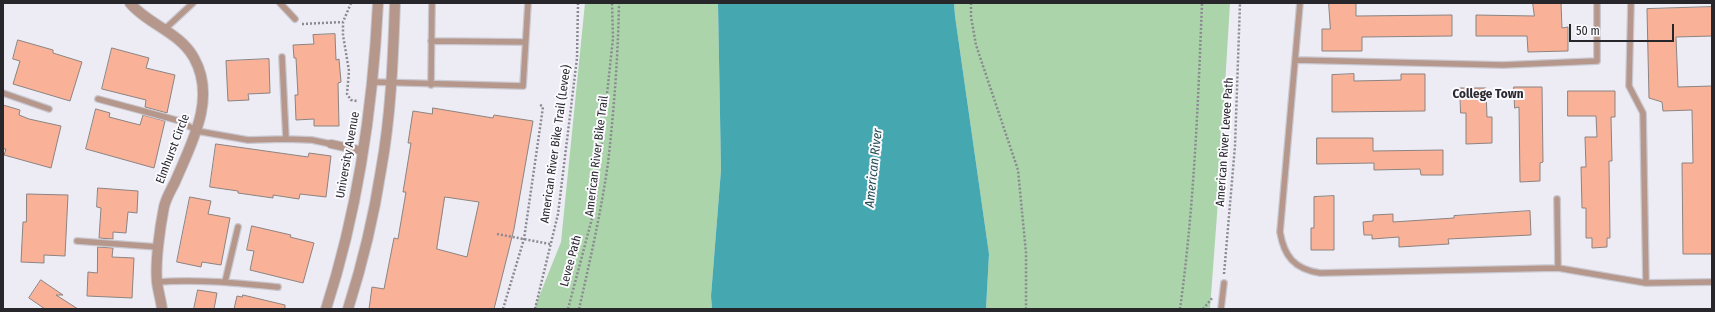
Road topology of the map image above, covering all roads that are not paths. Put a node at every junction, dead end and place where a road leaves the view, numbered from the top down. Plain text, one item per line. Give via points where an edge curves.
1 (130, 3) edge
2 (193, 3) edge
3 (280, 3) edge
4 (378, 3) edge
5 (395, 3) edge
6 (432, 3) edge
7 (528, 3) edge
8 (1300, 3) edge
9 (1597, 3) edge
10 (1631, 3) edge
11 (295, 19) road end
12 (165, 29) junction
13 (431, 41) junction
14 (526, 42) junction
15 (282, 57) dead end
16 (1296, 60) junction
17 (372, 82) junction
18 (391, 84) junction
19 (431, 85) junction
20 (3, 93) edge
21 (98, 99) dead end
22 (49, 109) dead end
23 (197, 131) junction
24 (286, 139) junction
25 (331, 144) joint
26 (363, 151) junction
27 (1557, 199) dead end
28 (238, 227) dead end
29 (76, 241) dead end
30 (158, 247) junction
31 (1558, 268) junction
32 (157, 282) junction
33 (225, 282) junction
34 (1712, 282) edge
35 (1224, 283) road end
36 (1646, 283) junction
37 (278, 287) dead end
38 (162, 309) edge
39 (326, 309) edge
40 (348, 309) edge
41 (1221, 309) edge

1 - 12 street, Elmhurst Circle
2 - 12 lane
3 - 11 lane
4 - 17 street, University Avenue
5 - 18 street
6 - 13 lane
7 - 14 lane
8 - 16 lane
9 - 16 lane via 1596,61 1503,65
10 - 36 lane via 1629,86 1643,113
12 - 23 street, Elmhurst Circle via 194,57 201,76 202,109
13 - 14 lane
13 - 19 lane
14 - 19 lane via 522,86
15 - 24 lane
16 - 31 lane via 1280,232 1286,254 1295,264 1311,272 1320,273
17 - 18 lane
17 - 26 street, University Avenue
18 - 19 lane
18 - 40 street via 381,170
20 - 22 lane
21 - 23 lane via 180,121
23 - 24 lane via 248,140
23 - 30 street, Elmhurst Circle via 165,206
24 - 25 lane
25 - 26 street
26 - 39 street, University Avenue via 339,268
27 - 31 lane
28 - 33 lane
29 - 30 lane
30 - 32 street, Elmhurst Circle
31 - 36 lane
32 - 33 lane
32 - 38 street, Elmhurst Circle
33 - 37 lane
34 - 36 lane
35 - 41 lane

